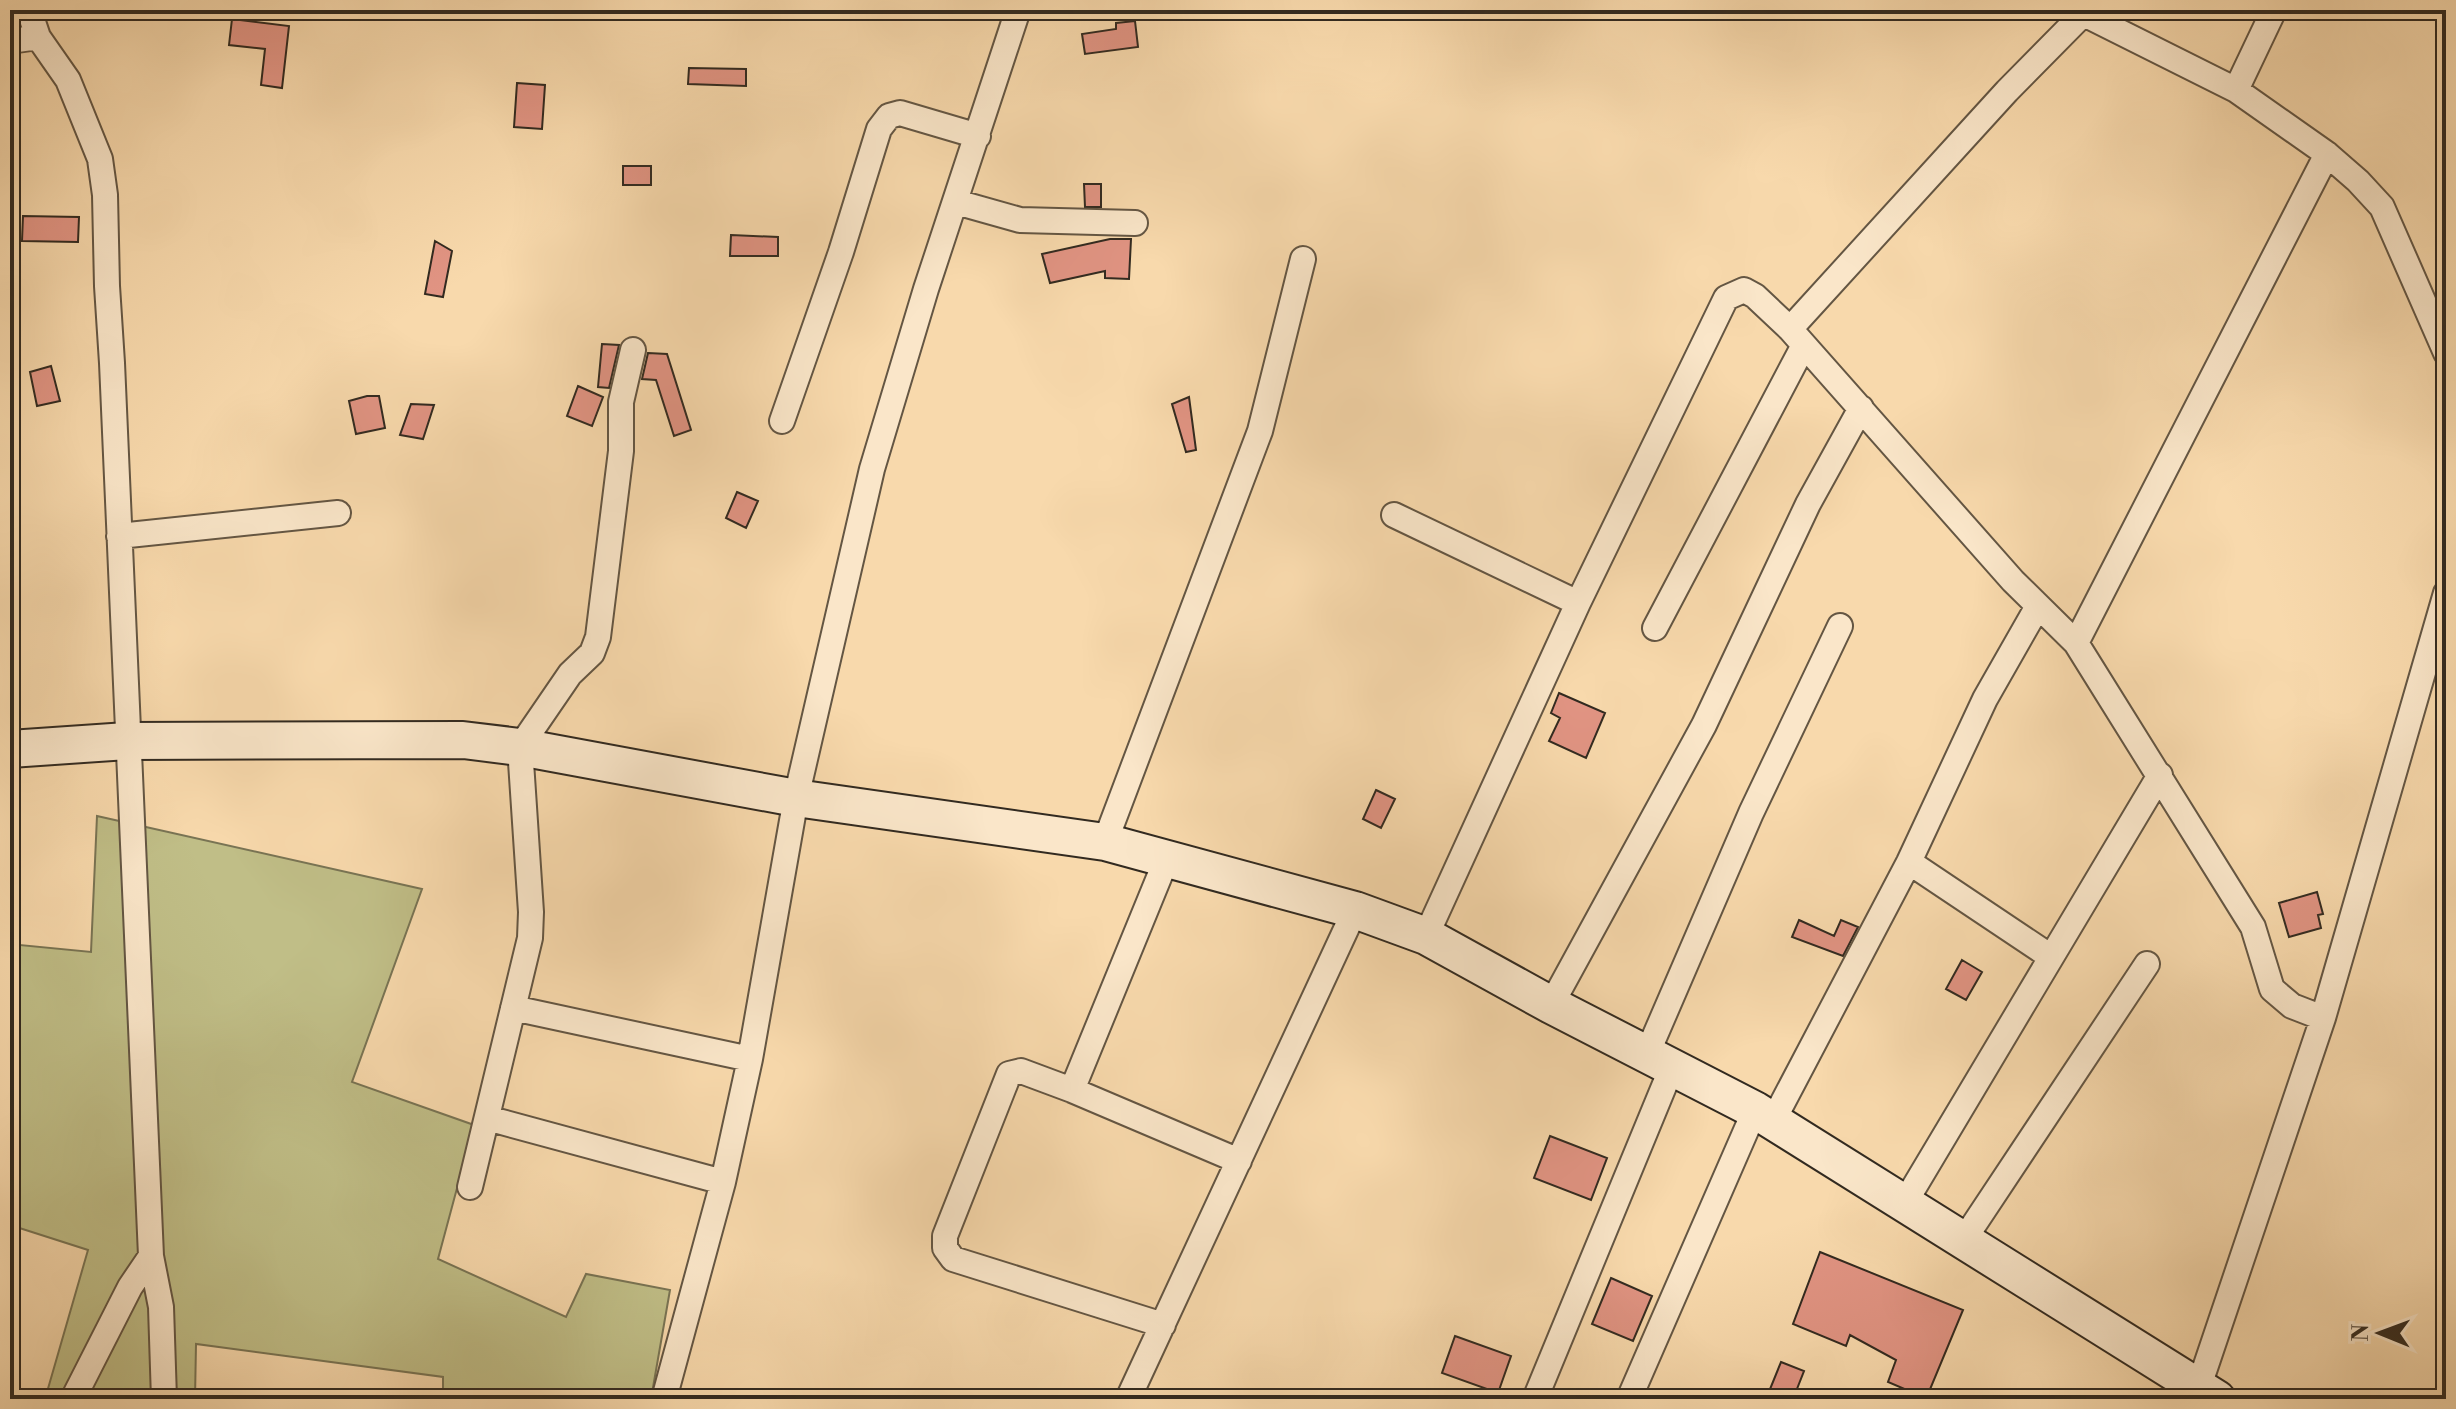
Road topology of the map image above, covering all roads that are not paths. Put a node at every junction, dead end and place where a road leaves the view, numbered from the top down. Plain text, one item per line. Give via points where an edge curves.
1 (29, 10) edge
2 (1018, 10) edge
3 (2274, 10) edge
4 (2079, 12) edge
5 (38, 37) junction
6 (10, 41) edge
7 (2236, 90) junction
8 (978, 136) junction
9 (2327, 154) junction
10 (956, 202) junction
11 (1135, 223) dead end
12 (1303, 259) dead end
13 (1797, 337) junction
14 (633, 350) dead end
15 (2446, 353) edge
16 (1861, 408) junction
17 (782, 421) dead end
18 (338, 513) dead end
19 (1394, 515) dead end
20 (119, 536) junction
21 (2446, 593) edge
22 (1578, 603) junction
23 (2038, 606) junction
24 (1840, 626) dead end
25 (1655, 628) dead end
26 (2076, 643) junction
27 (127, 741) junction
28 (520, 747) junction
29 (10, 749) edge
30 (2160, 775) junction
31 (796, 798) junction
32 (1105, 842) junction
33 (1167, 858) junction
34 (1909, 862) junction
35 (1355, 910) junction
36 (1426, 936) junction
37 (2051, 957) junction
38 (2147, 964) dead end
39 (1551, 1005) junction
40 (513, 1008) junction
41 (2323, 1018) junction
42 (750, 1059) junction
43 (1660, 1060) junction
44 (1072, 1090) junction
45 (1764, 1115) junction
46 (487, 1118) junction
47 (1239, 1161) junction
48 (723, 1182) junction
49 (470, 1187) dead end
50 (1904, 1204) junction
51 (1963, 1241) junction
52 (151, 1256) junction
53 (1163, 1325) junction
54 (2203, 1396) edge
55 (73, 1399) edge
56 (164, 1399) edge
57 (664, 1399) edge
58 (1128, 1399) edge
59 (1535, 1399) edge
60 (1629, 1399) edge

1 - 5 street
2 - 8 street
3 - 7 street
4 - 7 street
4 - 13 street
5 - 6 street
5 - 20 street via 68,80 100,159
7 - 9 street
8 - 10 street
8 - 17 street via 900,113 889,116 879,129
9 - 15 street via 2382,207
9 - 26 street
10 - 11 street via 1020,220
10 - 31 street via 872,469
12 - 32 street via 1260,431
13 - 16 street
13 - 22 street via 1755,296 1744,290 1726,298
13 - 25 street
14 - 28 street via 621,402 621,451 598,637 592,653 570,674
16 - 23 street
16 - 39 street via 1808,504 1704,725
18 - 20 street
19 - 22 street
20 - 27 street
21 - 41 street
22 - 36 street
23 - 26 street
23 - 34 street via 1985,699
24 - 43 street via 1751,813
26 - 30 street
27 - 28 street via 463,740
27 - 29 street
27 - 52 street
28 - 31 street
28 - 40 street via 531,912
30 - 37 street
30 - 41 street via 2253,927 2272,989 2292,1006
31 - 32 street
31 - 42 street
32 - 33 street
33 - 35 street
33 - 44 street
34 - 37 street
34 - 45 street
35 - 36 street
35 - 47 street
36 - 39 street
37 - 50 street
38 - 51 street
39 - 43 street
40 - 42 street
40 - 46 street
41 - 54 street
42 - 48 street
43 - 45 street
43 - 59 street
44 - 47 street
44 - 53 street via 1021,1071 1009,1074 945,1236 945,1248 953,1259
45 - 50 street
45 - 60 street
46 - 48 street
46 - 49 street
47 - 53 street
48 - 57 street
50 - 51 street
51 - 54 street
52 - 55 street
52 - 56 street via 161,1307
53 - 58 street

